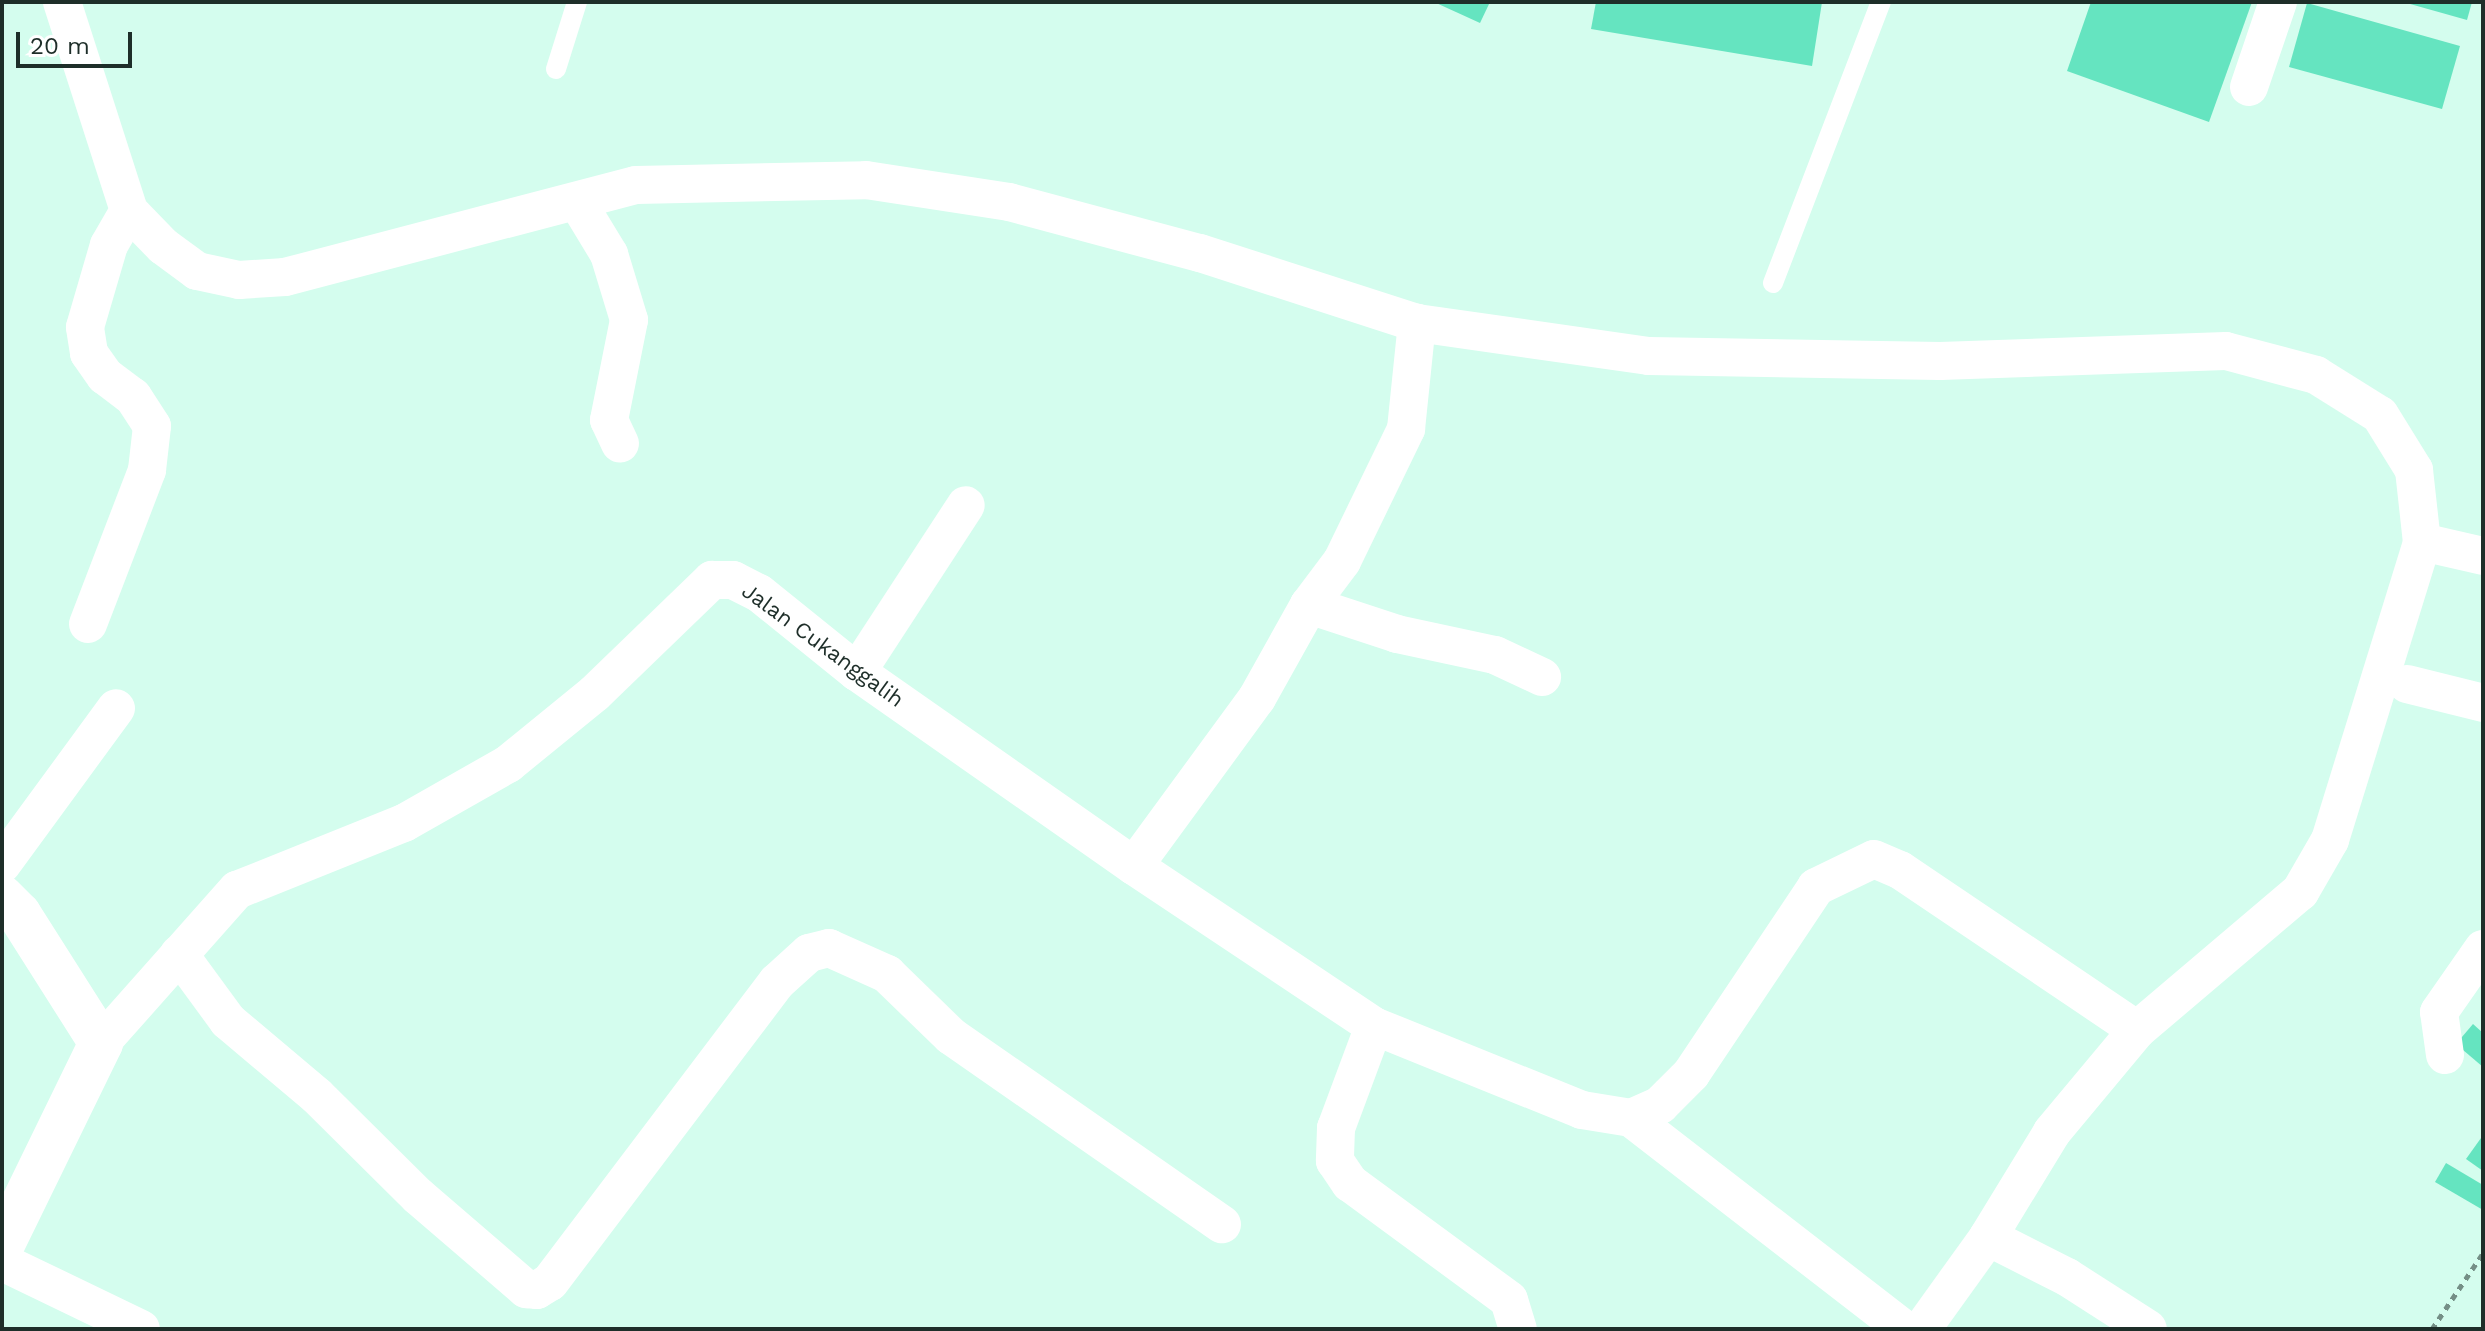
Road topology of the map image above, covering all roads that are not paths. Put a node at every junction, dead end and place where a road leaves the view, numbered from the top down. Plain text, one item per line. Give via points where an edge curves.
1 (62, 2) edge
2 (577, 2) edge
3 (1881, 2) edge
4 (2278, 2) edge
5 (556, 69) dead end
6 (2249, 87) dead end
7 (578, 203) junction
8 (129, 211) junction
9 (1773, 283) dead end
10 (1417, 323) junction
11 (620, 444) dead end
12 (966, 505) dead end
13 (2422, 542) junction
14 (2483, 556) edge
15 (1309, 605) junction
16 (88, 624) dead end
17 (857, 672) junction
18 (1542, 677) dead end
19 (2407, 684) dead end
20 (2483, 703) edge
21 (116, 708) dead end
22 (2, 864) edge
23 (1134, 866) junction
24 (2, 897) edge
25 (2483, 949) edge
26 (179, 954) junction
27 (1374, 1026) junction
28 (2137, 1030) junction
29 (101, 1043) junction
30 (2445, 1055) dead end
31 (1631, 1118) junction
32 (1222, 1224) dead end
33 (1988, 1237) junction
34 (2, 1246) edge
35 (2, 1262) edge
36 (136, 1328) edge
37 (1518, 1329) edge
38 (1904, 1329) edge
39 (1922, 1329) edge
40 (2148, 1329) edge

1 - 8 street
2 - 5 lane
3 - 9 lane
4 - 6 street
7 - 8 street via 285,277 239,280 197,271
7 - 10 street via 636,185 866,180 1009,202 1200,253
7 - 11 street via 609,254 629,320 609,420
8 - 16 street via 109,245 85,327 89,353 105,376 133,397 152,426 147,470
10 - 13 street via 1649,356 1940,361 2226,351 2316,375 2380,415 2414,470
10 - 15 street via 1406,429 1342,561
12 - 17 street
13 - 14 street
13 - 28 street via 2389,634 2330,840 2300,892
15 - 18 street via 1397,634 1495,655
15 - 23 street via 1257,698
17 - 23 street, Jalan Cukanggalih
17 - 26 street, Jalan Cukanggalih via 759,593 733,580 712,580 595,693 508,764 404,823 237,890
19 - 20 street
21 - 22 street
23 - 27 street, Jalan Cukanggalih
24 - 29 street via 19,914
25 - 30 street via 2439,1012
26 - 29 street, Jalan Cukanggalih
26 - 32 street via 228,1021 526,1289 537,1290 550,1282 777,982 809,953 829,948 887,974 920,1012 961,1044
27 - 31 street, Jalan Cukanggalih via 1582,1110
27 - 37 street via 1336,1128 1335,1161 1350,1183 1509,1300
28 - 31 street via 1900,870 1874,859 1816,887 1691,1074 1660,1105
28 - 33 street via 2052,1132
29 - 34 street
31 - 38 street
33 - 39 street
33 - 40 street via 2067,1277
35 - 36 street

